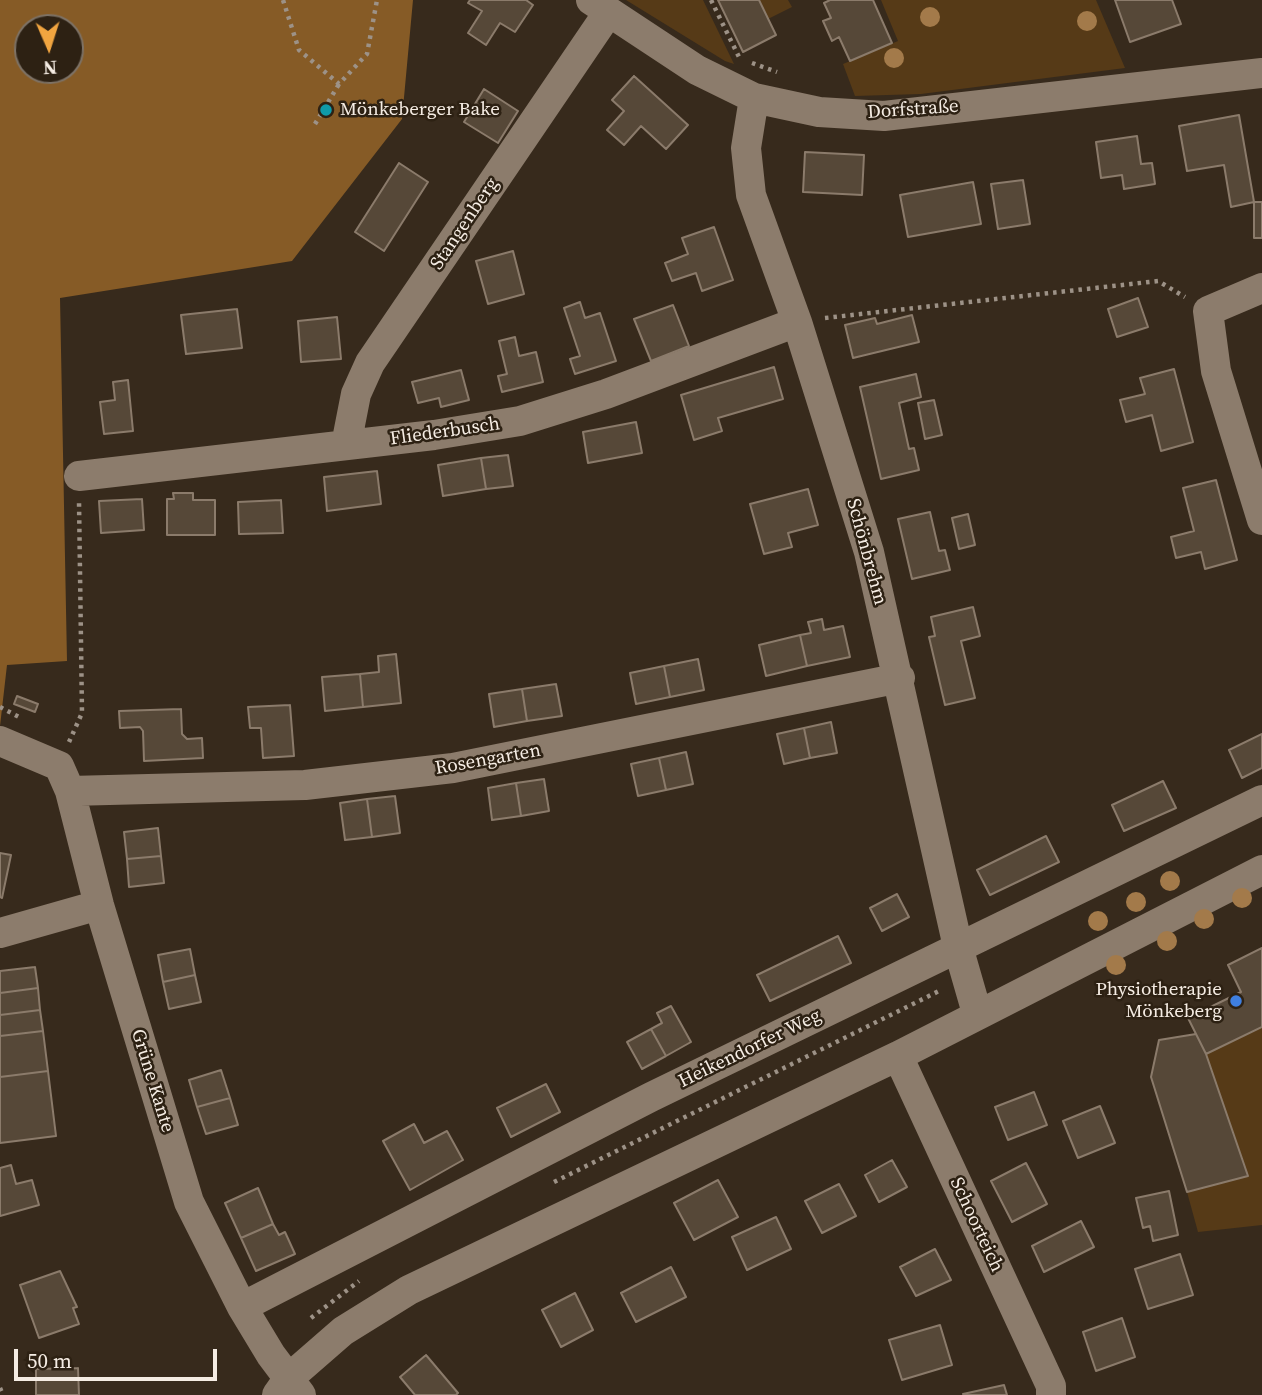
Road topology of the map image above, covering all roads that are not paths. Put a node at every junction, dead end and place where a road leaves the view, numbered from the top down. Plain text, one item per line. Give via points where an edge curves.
1 (599, 6) edge
2 (1262, 73) edge
3 (754, 98) junction
4 (1262, 288) edge
5 (797, 322) junction
6 (346, 445) junction
7 (79, 476) road end
8 (1262, 520) edge
9 (900, 678) junction
10 (0, 741) edge
11 (64, 779) junction
12 (1262, 800) edge
13 (1262, 870) edge
14 (99, 905) junction
15 (0, 933) edge
16 (958, 947) junction
17 (977, 1013) junction
18 (898, 1056) junction
19 (242, 1307) junction
20 (289, 1389) edge
21 (1051, 1395) edge

1 - 3 street, Dorfstraße via 697,70
1 - 6 street, Stangenberg via 370,363 356,394
2 - 3 street, Dorfstraße via 884,116 819,112
3 - 5 street, Schönbrehm via 746,149 751,195
4 - 8 street via 1208,311 1216,371
5 - 6 street, Fliederbusch via 606,394 520,421
5 - 9 street, Schönbrehm via 869,551
6 - 7 street, Fliederbusch
9 - 11 street, Rosengarten via 453,768 305,785
9 - 16 street, Schönbrehm
10 - 11 street
11 - 14 street, Grüne Kante
12 - 16 street, Heikendorfer Weg
13 - 17 street
14 - 15 street
14 - 19 street, Grüne Kante via 189,1202
16 - 17 street, Schönbrehm
16 - 19 street, Heikendorfer Weg via 651,1097
17 - 18 street
18 - 20 street via 409,1290 344,1331
18 - 21 street, Schoorteich via 1051,1386
19 - 20 street, Grüne Kante

